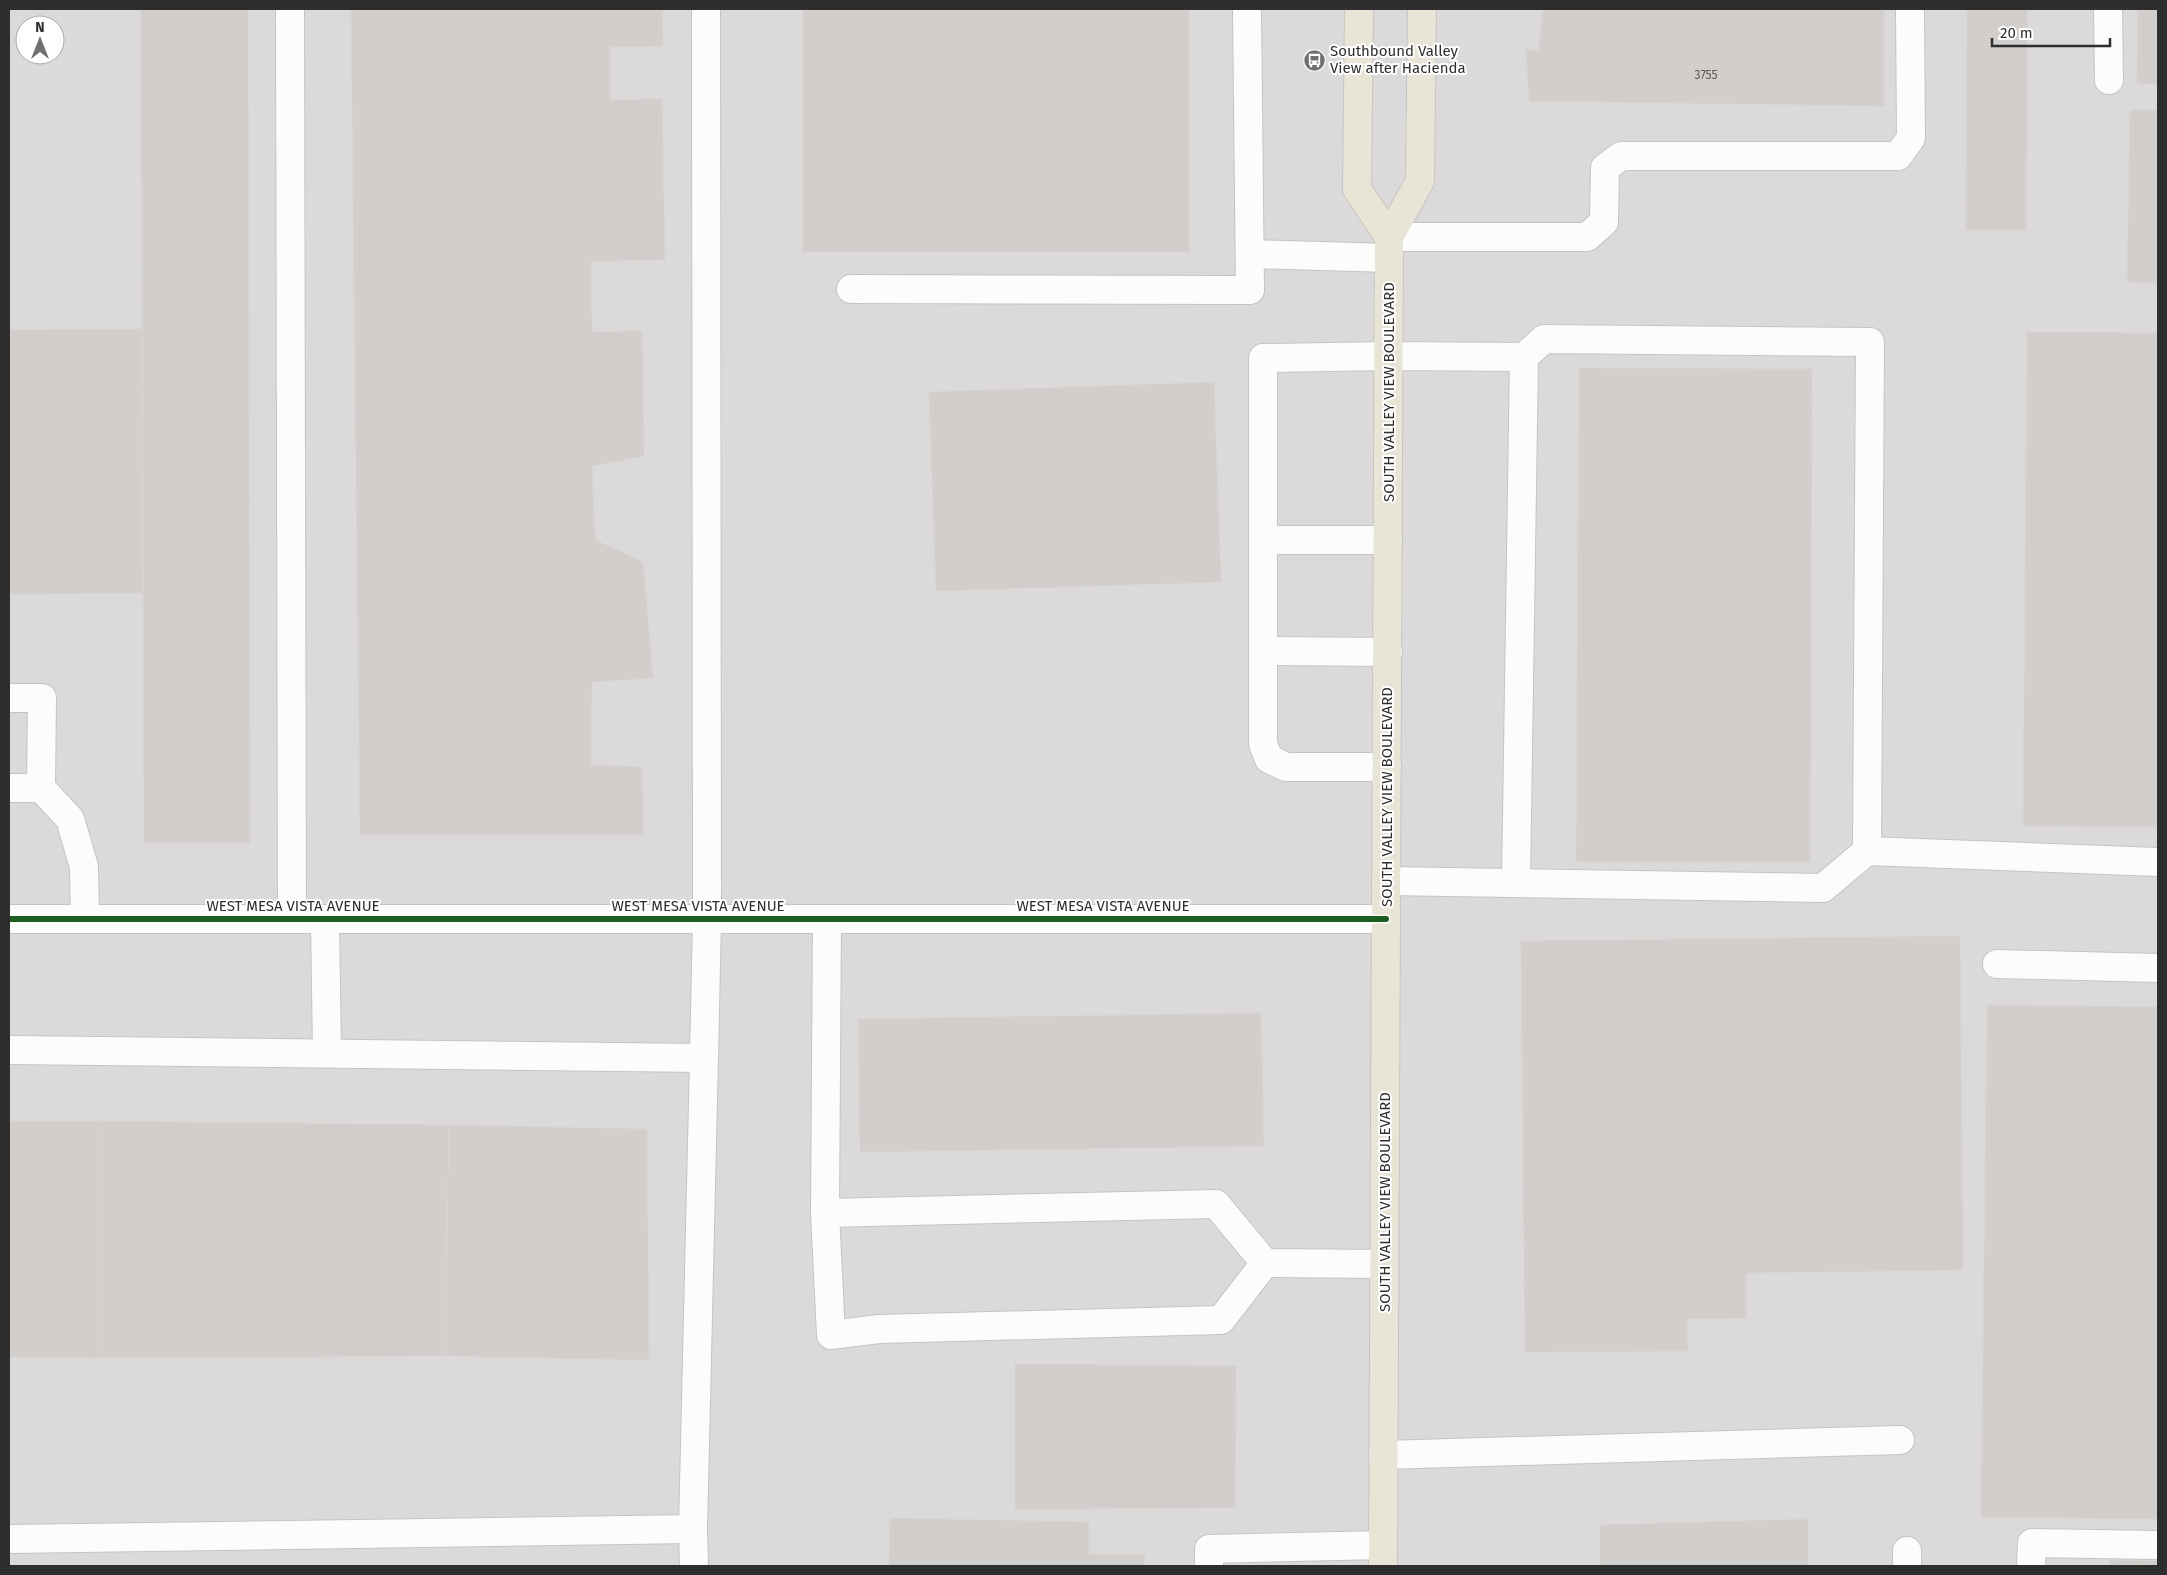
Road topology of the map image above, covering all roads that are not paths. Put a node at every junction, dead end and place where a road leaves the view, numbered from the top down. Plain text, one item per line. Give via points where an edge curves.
1 (290, 9) edge
2 (706, 9) edge
3 (1247, 9) edge
4 (1359, 9) edge
5 (1422, 9) edge
6 (1910, 9) edge
7 (2108, 9) edge
8 (2109, 80) dead end
9 (1390, 248) junction
10 (1250, 254) junction
11 (851, 289) dead end
12 (1389, 356) junction
13 (1524, 357) junction
14 (1262, 540) junction
15 (1388, 540) junction
16 (1262, 651) junction
17 (1388, 652) junction
18 (9, 698) edge
19 (1387, 767) junction
20 (9, 788) edge
21 (41, 788) junction
22 (1867, 851) junction
23 (2158, 862) edge
24 (1386, 880) junction
25 (1516, 882) junction
26 (9, 918) edge
27 (85, 918) junction
28 (292, 918) junction
29 (325, 918) junction
30 (707, 918) junction
31 (827, 918) junction
32 (1386, 919) junction
33 (1997, 964) dead end
34 (2158, 968) edge
35 (9, 1050) edge
36 (327, 1053) junction
37 (704, 1058) junction
38 (825, 1213) junction
39 (1265, 1264) junction
40 (1384, 1264) junction
41 (1900, 1440) dead end
42 (1383, 1455) junction
43 (693, 1529) junction
44 (9, 1540) edge
45 (2158, 1546) edge
46 (1383, 1556) edge
47 (694, 1566) edge
48 (1210, 1566) edge
49 (2031, 1566) edge

1 - 28 street
2 - 30 street
3 - 10 street
4 - 9 main road via 1357,189
5 - 9 main road, SOUTH VALLEY VIEW BOULEVARD via 1420,181
6 - 9 street via 1911,138 1898,156 1621,156 1605,168 1604,222 1587,236
7 - 8 street
9 - 10 street
9 - 12 main road, SOUTH VALLEY VIEW BOULEVARD
10 - 11 street via 1250,290
12 - 13 street
12 - 14 street via 1262,358
12 - 15 main road, SOUTH VALLEY VIEW BOULEVARD
13 - 22 street via 1544,339 1870,342
13 - 25 street
14 - 15 street
14 - 16 street
15 - 17 main road, SOUTH VALLEY VIEW BOULEVARD
16 - 17 street
16 - 19 street via 1262,744 1269,760 1286,767
17 - 19 main road, SOUTH VALLEY VIEW BOULEVARD
18 - 21 street via 42,698
19 - 24 main road, SOUTH VALLEY VIEW BOULEVARD
20 - 21 street
21 - 27 street via 70,819 84,867
22 - 23 street
22 - 25 street via 1823,888
24 - 25 street
24 - 32 main road, SOUTH VALLEY VIEW BOULEVARD
26 - 27 street, WEST MESA VISTA AVENUE
27 - 28 street, WEST MESA VISTA AVENUE
28 - 29 street, WEST MESA VISTA AVENUE
29 - 30 street, WEST MESA VISTA AVENUE
29 - 36 street
30 - 31 street, WEST MESA VISTA AVENUE
30 - 37 street
31 - 32 street, WEST MESA VISTA AVENUE
31 - 38 street
32 - 40 main road, SOUTH VALLEY VIEW BOULEVARD
33 - 34 street
35 - 36 street
36 - 37 street
37 - 43 street
38 - 39 street via 1216,1204
38 - 39 street via 831,1335 880,1329 1220,1320
39 - 40 street
40 - 42 main road, SOUTH VALLEY VIEW BOULEVARD
41 - 42 street
42 - 46 main road, SOUTH VALLEY VIEW BOULEVARD
43 - 44 street
43 - 47 street
45 - 49 street via 2032,1543
46 - 48 street via 1209,1549

